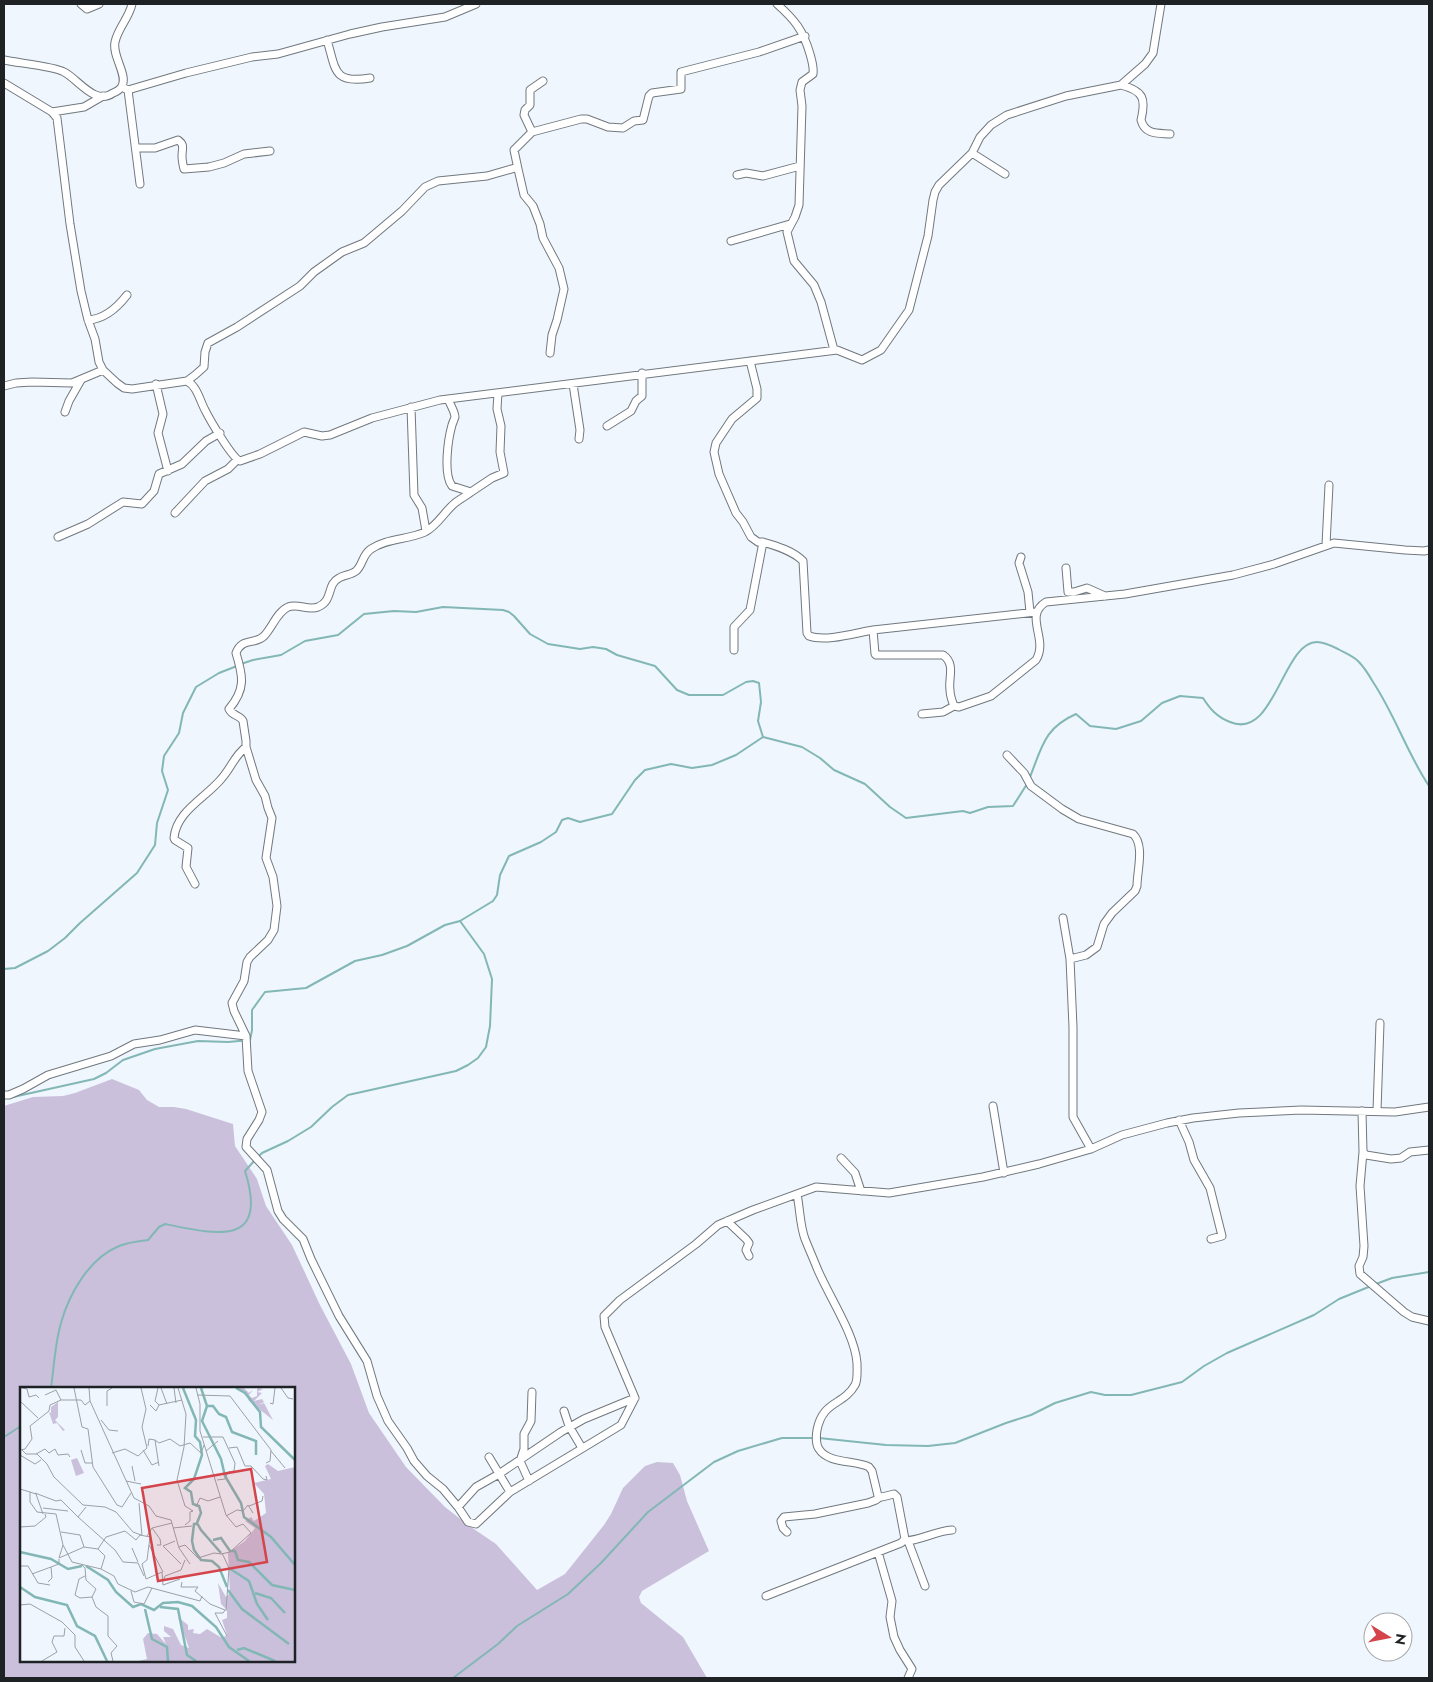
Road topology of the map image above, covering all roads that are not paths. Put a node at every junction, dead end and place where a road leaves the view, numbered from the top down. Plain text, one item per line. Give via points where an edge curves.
1 (81, 4) edge
2 (99, 4) edge
3 (132, 4) edge
4 (476, 4) edge
5 (1161, 4) edge
6 (780, 5) edge
7 (805, 36) junction
8 (328, 42) junction
9 (4, 60) edge
10 (370, 78) dead end
11 (543, 80) dead end
12 (4, 83) edge
13 (1121, 85) junction
14 (125, 89) junction
15 (103, 96) junction
16 (52, 112) junction
17 (532, 132) junction
18 (1170, 134) dead end
19 (136, 148) junction
20 (270, 151) dead end
21 (972, 153) junction
22 (800, 166) junction
23 (518, 169) junction
24 (1005, 174) dead end
25 (737, 175) dead end
26 (140, 184) dead end
27 (790, 224) junction
28 (731, 241) dead end
29 (127, 295) dead end
30 (88, 320) junction
31 (834, 350) junction
32 (550, 353) dead end
33 (750, 361) junction
34 (103, 370) junction
35 (642, 373) junction
36 (81, 380) junction
37 (187, 381) junction
38 (156, 384) junction
39 (573, 384) junction
40 (4, 386) edge
41 (498, 393) junction
42 (448, 399) junction
43 (411, 407) junction
44 (65, 412) dead end
45 (607, 426) dead end
46 (220, 433) junction
47 (579, 439) dead end
48 (237, 460) junction
49 (168, 471) junction
50 (1329, 484) dead end
51 (471, 492) junction
52 (175, 513) dead end
53 (426, 531) junction
54 (58, 537) dead end
55 (763, 542) junction
56 (1326, 545) junction
57 (1429, 550) edge
58 (1021, 557) dead end
59 (1066, 568) dead end
60 (1105, 596) junction
61 (1033, 612) junction
62 (873, 630) junction
63 (734, 650) dead end
64 (954, 706) junction
65 (922, 714) dead end
66 (246, 747) junction
67 (1007, 755) dead end
68 (195, 884) dead end
69 (1063, 918) dead end
70 (1070, 959) junction
71 (1380, 1024) dead end
72 (246, 1036) junction
73 (4, 1094) edge
74 (993, 1106) dead end
75 (1429, 1107) edge
76 (1362, 1111) junction
77 (1376, 1111) junction
78 (1179, 1120) junction
79 (1091, 1149) junction
80 (1429, 1150) edge
81 (1362, 1152) junction
82 (842, 1158) dead end
83 (1004, 1173) junction
84 (861, 1191) junction
85 (796, 1194) junction
86 (727, 1221) junction
87 (1211, 1239) dead end
88 (749, 1256) dead end
89 (1429, 1321) edge
90 (532, 1392) dead end
91 (635, 1398) junction
92 (564, 1411) dead end
93 (569, 1426) junction
94 (582, 1448) junction
95 (489, 1457) dead end
96 (522, 1458) junction
97 (499, 1474) junction
98 (529, 1481) junction
99 (510, 1492) junction
100 (880, 1497) junction
101 (458, 1507) junction
102 (952, 1530) dead end
103 (787, 1532) dead end
104 (906, 1541) junction
105 (878, 1552) junction
106 (925, 1586) dead end
107 (766, 1596) dead end
108 (908, 1678) edge

1 - 2 street via 87,9
3 - 14 street via 114,44
4 - 8 street via 445,17 382,27
5 - 13 street via 1153,53 1146,64
6 - 7 street
7 - 17 street via 752,54 681,72 681,90 652,93 643,120 626,127 608,127 581,119
7 - 22 street via 814,68 813,74 800,86
8 - 10 street via 336,68 343,77 351,80
8 - 14 street via 252,57
9 - 15 street via 64,72 91,93
11 - 17 street via 530,90 530,105 524,112
12 - 16 street
13 - 18 street via 1133,88 1143,100 1141,120 1146,129
13 - 21 street via 1066,96 1007,115 980,137
14 - 15 street
14 - 19 street
15 - 16 street via 84,107
16 - 30 street via 59,126 75,254
17 - 23 street via 514,150
19 - 20 street via 155,148 178,140 184,146 184,170 224,163 244,154
19 - 26 street
21 - 24 street
21 - 31 street via 935,192 915,291 909,310 896,330 881,350 862,360
22 - 25 street via 763,176
22 - 27 street via 800,205
23 - 32 street via 524,195 533,206 543,238 559,268 564,289
23 - 37 street via 487,176 447,179 425,187 364,243 342,252 300,286 208,342 204,367
27 - 28 street
27 - 31 street via 787,232 794,261 814,285
29 - 30 street via 118,308 98,320
30 - 34 street
31 - 33 street
33 - 35 street
33 - 55 street via 758,398 732,419 716,443 714,452 734,510 751,537
34 - 36 street
34 - 38 street via 124,388
35 - 39 street
35 - 45 street via 642,396 628,413
36 - 40 street via 65,384 16,383
36 - 44 street
37 - 38 street
37 - 46 street
38 - 49 street via 163,414 158,433
39 - 41 street
39 - 47 street
41 - 42 street
41 - 51 street via 504,473
42 - 43 street
42 - 51 street via 455,417 448,451 449,480 452,486
43 - 48 street via 330,435 304,432 246,460
43 - 53 street via 414,495 422,508
46 - 48 street
46 - 49 street via 206,441 182,464
48 - 52 street via 228,469 205,481
49 - 54 street via 159,474 154,491 142,504 123,502 88,524
50 - 56 street
51 - 53 street via 454,503
53 - 66 street via 370,549 356,571 333,583 326,602 314,608 297,605 286,608 263,638 239,646 236,653 242,670 241,682 237,698 229,708 243,721
55 - 62 street via 796,554 803,561 809,636 830,637
55 - 63 street via 750,610 734,627
56 - 57 street
56 - 60 street via 1233,575
58 - 61 street via 1019,563
59 - 60 street via 1068,592 1087,588
60 - 61 street via 1046,602
61 - 62 street
61 - 64 street via 1041,647 1036,660 991,696 959,708
62 - 64 street via 876,655 940,654 947,658 951,668 950,689
64 - 65 street via 943,712
66 - 68 street via 238,753 223,777 184,814 174,833 174,838 188,848 186,867
66 - 72 street via 272,818 266,858 277,906 274,930 247,962 244,981 232,1003
67 - 70 street via 1031,786 1062,810 1080,819 1133,834 1139,840 1135,891 1104,924 1097,947 1086,955
69 - 70 street
70 - 79 street via 1073,1117
71 - 77 street
72 - 73 street via 195,1030 134,1044 111,1056 48,1075 23,1089
72 - 101 street via 248,1071 262,1112 246,1147 267,1170 278,1211 304,1240 340,1316 367,1361 388,1421 414,1461
74 - 83 street
75 - 77 street via 1396,1112
76 - 77 street
76 - 78 street via 1239,1113
76 - 81 street
78 - 79 street via 1122,1135
78 - 87 street via 1190,1142 1194,1160 1210,1188 1222,1236
79 - 83 street
80 - 81 street via 1410,1152 1392,1159
81 - 89 street via 1360,1186 1364,1246 1360,1274 1404,1312
82 - 84 street via 854,1173
83 - 84 street via 898,1192
84 - 85 street via 816,1187
85 - 86 street
85 - 100 street via 805,1238 854,1347 857,1361 856,1384 824,1411 819,1420 816,1435 819,1449 837,1460 869,1467
86 - 88 street via 749,1243 746,1250
86 - 91 street via 604,1316 605,1327
90 - 96 street via 531,1421 524,1434
91 - 93 street
91 - 94 street via 621,1424
92 - 93 street
93 - 94 street
93 - 96 street
94 - 98 street
95 - 97 street
96 - 97 street
96 - 98 street via 520,1461
97 - 99 street
97 - 101 street via 476,1487
98 - 99 street
99 - 101 street via 476,1524 468,1522
100 - 103 street via 868,1503 784,1517 781,1524
100 - 104 street via 894,1494 897,1497
102 - 104 street
104 - 105 street
104 - 106 street
105 - 107 street
105 - 108 street via 892,1601 890,1617 894,1637 912,1669

